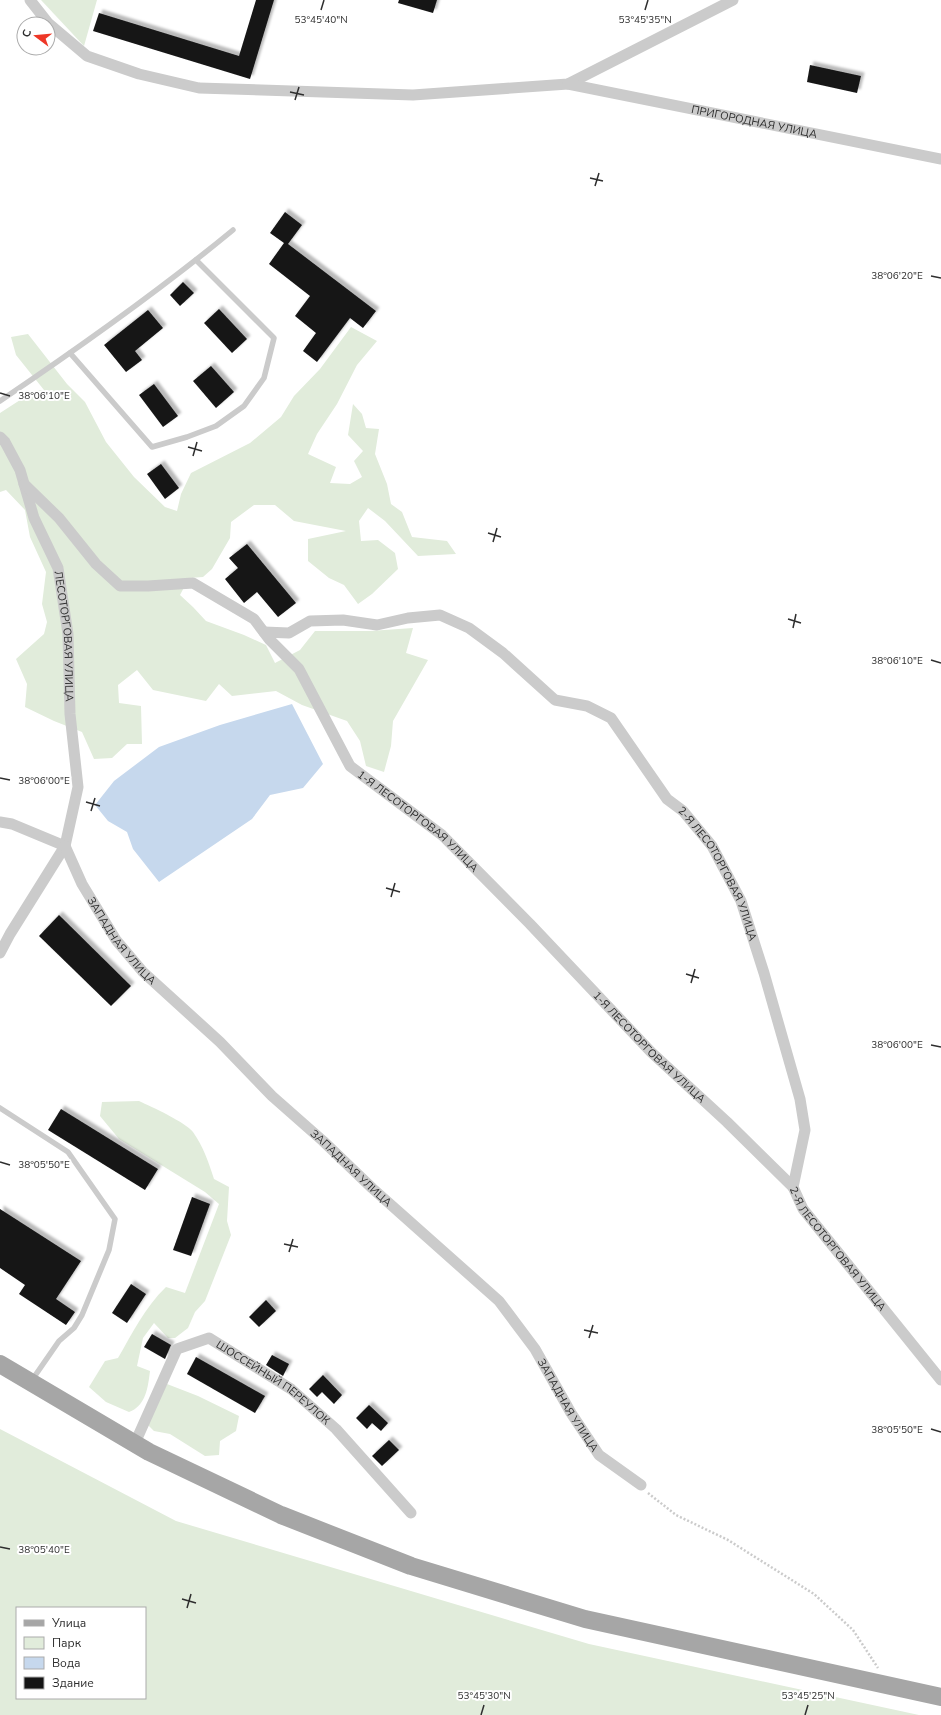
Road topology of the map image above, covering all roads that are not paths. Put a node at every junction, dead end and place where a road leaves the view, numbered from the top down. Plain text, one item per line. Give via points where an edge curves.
1 (30, 0) edge
2 (733, 0) edge
3 (568, 84) junction
4 (941, 159) edge
5 (233, 230) dead end
6 (196, 260) junction
7 (70, 353) junction
8 (0, 401) edge
9 (0, 437) edge
10 (24, 484) junction
11 (264, 632) junction
12 (0, 822) edge
13 (65, 846) junction
14 (0, 953) edge
15 (0, 1108) edge
16 (793, 1187) junction
17 (0, 1364) edge
18 (941, 1380) edge
19 (31, 1382) junction
20 (135, 1443) junction
21 (641, 1485) road end
22 (411, 1513) dead end
23 (941, 1697) edge

1 - 3 street via 48,24 87,56 139,74 199,88 413,95
2 - 3 street
3 - 4 street, ПРИГОРОДНАЯ УЛИЦА
5 - 6 lane
6 - 7 lane
6 - 7 lane via 274,338 264,378 244,406 216,426 152,447
7 - 8 lane
9 - 10 street, ЛЕСОТОРГОВАЯ УЛИЦА via 20,470
10 - 11 street, 1-Я ЛЕСОТОРГОВАЯ УЛИЦА via 59,518 96,564 120,586 193,583 254,619
10 - 13 street, ЛЕСОТОРГОВАЯ УЛИЦА via 34,518 58,568 68,634 70,714 78,787
11 - 16 street, 1-Я ЛЕСОТОРГОВАЯ УЛИЦА via 299,669 350,766 442,835 651,1052
11 - 16 street, 2-Я ЛЕСОТОРГОВАЯ УЛИЦА via 289,633 310,621 343,620 377,626 408,618 440,615 469,628 503,653 555,700 587,706 611,718 667,799 684,811 712,846 741,901 800,1099 804,1130
12 - 13 street via 12,824
13 - 14 street, ЛЕСОТОРГОВАЯ УЛИЦА
13 - 21 street, ЗАПАДНАЯ УЛИЦА via 82,884 116,940 143,972 220,1042 272,1096 500,1301 535,1349 571,1413 599,1455
15 - 19 lane via 68,1152 116,1219 109,1250 82,1315 74,1328 59,1341
16 - 18 street, 2-Я ЛЕСОТОРГОВАЯ УЛИЦА via 803,1209
17 - 19 main road
19 - 20 main road
20 - 22 street, ШОССЕЙНЫЙ ПЕРЕУЛОК via 177,1349 209,1338 291,1389 336,1428
20 - 23 main road via 281,1515 411,1566 585,1619

